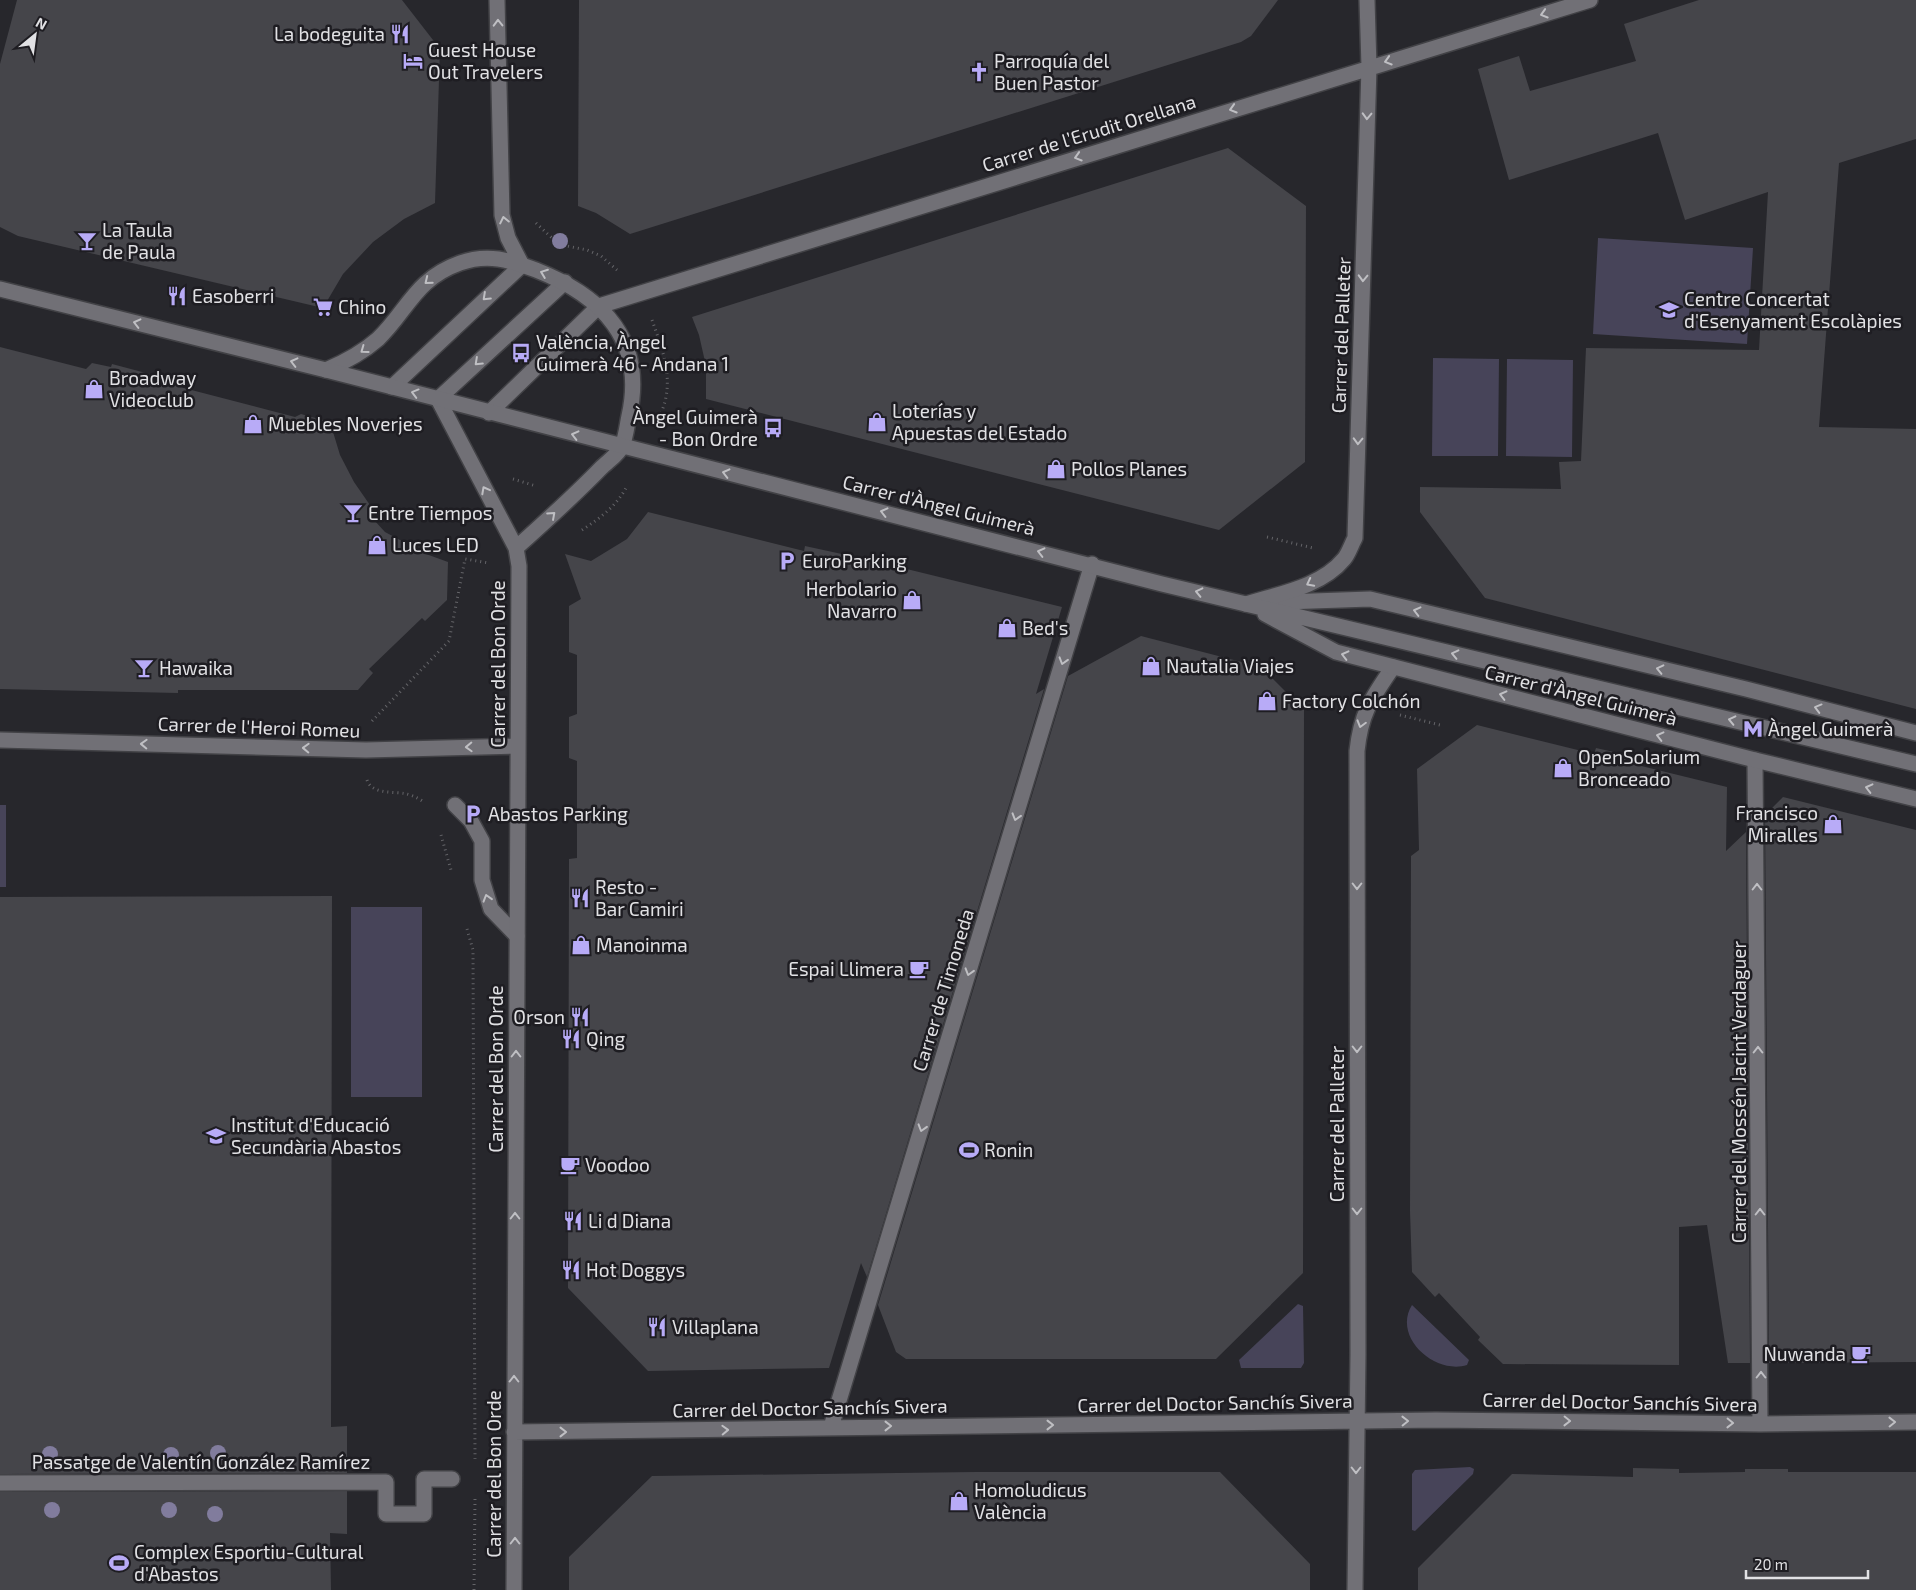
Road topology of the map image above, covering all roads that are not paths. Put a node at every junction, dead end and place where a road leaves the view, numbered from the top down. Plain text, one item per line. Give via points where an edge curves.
1 (496, 0) edge
2 (1367, 0) edge
3 (1590, 0) edge
4 (1369, 67) junction
5 (522, 265) junction
6 (565, 282) junction
7 (0, 289) edge
8 (599, 306) junction
9 (326, 370) junction
10 (392, 387) junction
11 (438, 399) junction
12 (490, 413) junction
13 (622, 447) junction
14 (516, 548) junction
15 (1092, 564) junction
16 (1246, 604) junction
17 (1394, 667) junction
18 (1916, 733) edge
19 (0, 740) edge
20 (517, 746) junction
21 (1755, 760) junction
22 (1916, 764) edge
23 (1916, 799) edge
24 (455, 805) dead end
25 (517, 936) junction
26 (1356, 1422) junction
27 (1916, 1422) edge
28 (1760, 1424) junction
29 (831, 1427) junction
30 (514, 1432) junction
31 (452, 1479) dead end
32 (0, 1483) edge
33 (514, 1590) edge
34 (1355, 1590) edge

5 -> 1 street via 508,238 502,215
2 - 4 street, Carrer del Palleter
3 -> 4 street, Carrer de l’Erudit Orellana
4 -> 8 street, Carrer de l’Erudit Orellana
4 -> 16 street, Carrer del Palleter via 1355,538 1344,559 1326,574 1305,586
6 -> 5 street
5 -> 9 street via 495,256 460,263 429,278 379,338 358,354
5 -> 10 street
6 - 8 street
6 -> 11 street
9 -> 7 street, Carrer d'Àngel Guimerà
8 - 12 street
8 - 13 street via 614,322 629,356 633,398
9 - 10 street, Carrer d'Àngel Guimerà
11 -> 10 street, Carrer d'Àngel Guimerà
11 - 12 street, Carrer d'Àngel Guimerà
14 -> 11 street
13 -> 12 street, Carrer d'Àngel Guimerà
14 -> 13 street
15 -> 13 street, Carrer d'Àngel Guimerà
14 - 20 street, Carrer del Bon Orde via 519,581
16 -> 15 street, Carrer d'Àngel Guimerà
15 -> 29 street, Carrer de Timoneda
17 -> 16 street, Carrer d'Àngel Guimerà via 1336,652
18 -> 16 street, Carrer d'Àngel Guimerà via 1736,686 1370,599
22 -> 16 street, Carrer d'Àngel Guimerà
21 -> 17 street, Carrer d'Àngel Guimerà
17 -> 26 street, Carrer del Palleter via 1368,705 1359,727 1357,751
20 -> 19 street, Carrer de l'Heroi Romeu via 366,750
20 - 25 street, Carrer del Bon Orde
23 -> 21 street, Carrer d'Àngel Guimerà
28 -> 21 street, Carrer del Mossén Jacint Verdaguer
25 -> 24 street via 491,909 482,880 482,841 471,821
30 -> 25 street, Carrer del Bon Orde
26 -> 28 street, Carrer del Doctor Sanchís Sivera
29 -> 26 street, Carrer del Doctor Sanchís Sivera
26 -> 34 street, Carrer del Palleter
28 -> 27 street, Carrer del Doctor Sanchís Sivera
30 -> 29 street, Carrer del Doctor Sanchís Sivera
33 -> 30 street, Carrer del Bon Orde
31 - 32 street, Passatge de Valentín González Ramírez via 424,1479 424,1514 386,1514 386,1482

